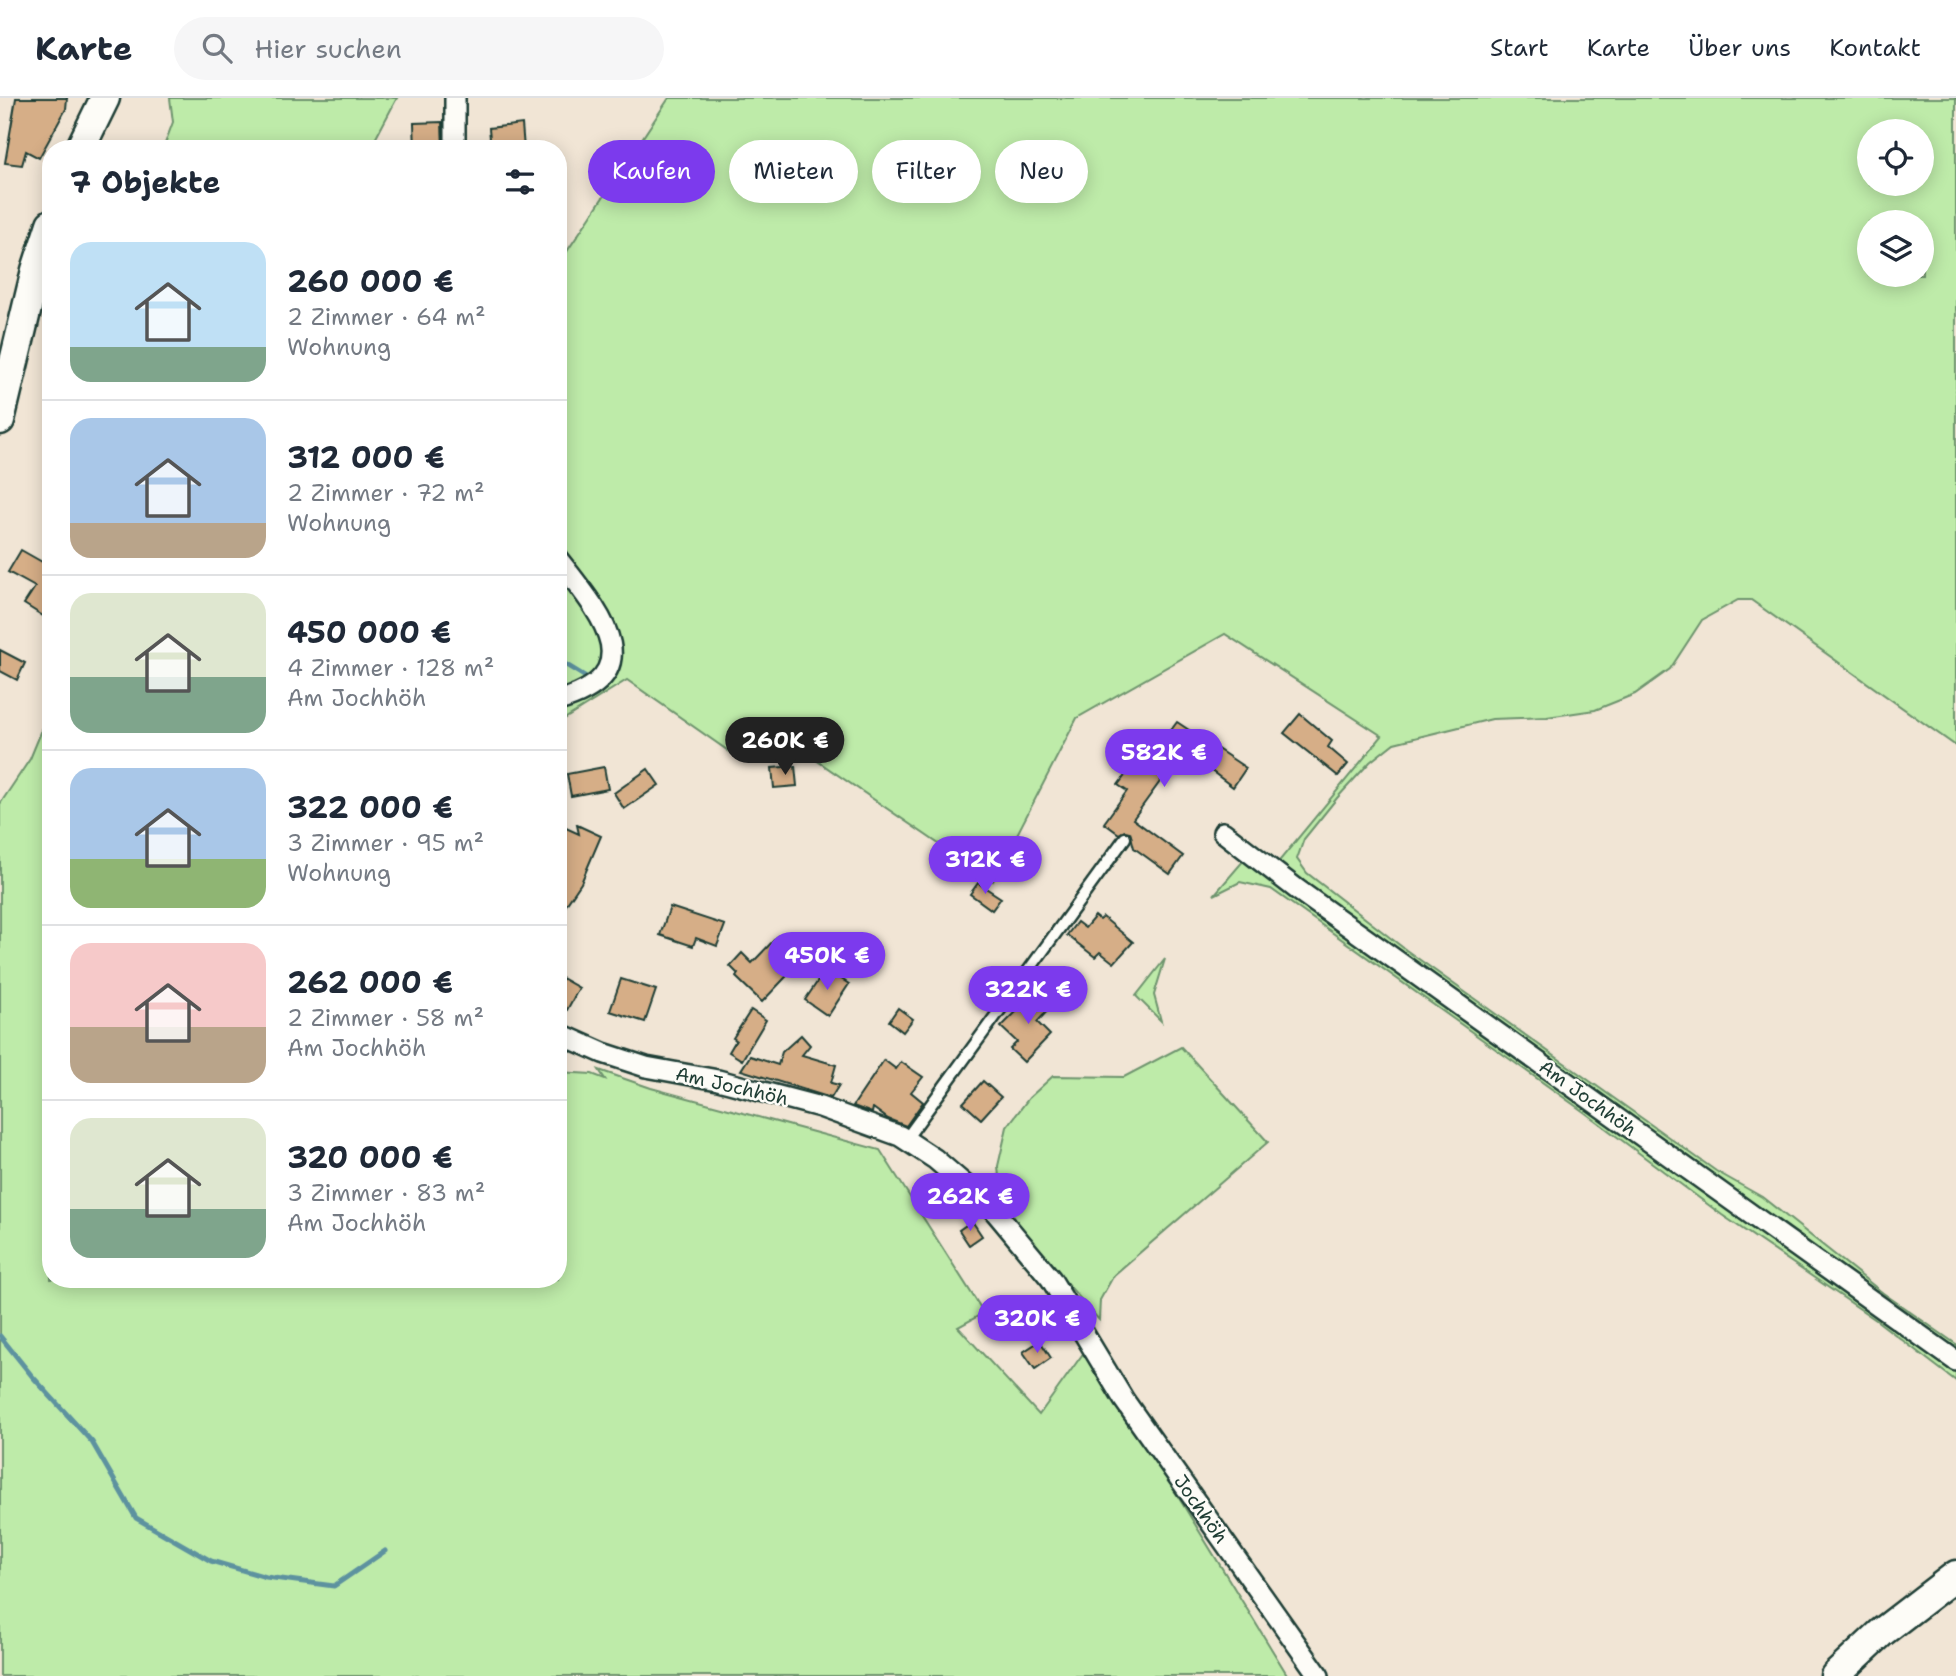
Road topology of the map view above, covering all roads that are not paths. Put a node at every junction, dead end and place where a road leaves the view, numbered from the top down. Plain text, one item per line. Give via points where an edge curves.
1 (104, 98) edge
2 (456, 98) edge
3 (84, 140) edge
4 (455, 140) edge
5 (42, 252) edge
6 (0, 420) edge
7 (567, 572) edge
8 (567, 699) edge
9 (1223, 832) dead end
10 (1125, 838) dead end
11 (567, 1037) edge
12 (906, 1139) junction
13 (1088, 1337) joint
14 (1956, 1361) edge
15 (1956, 1575) edge
16 (1319, 1676) edge
17 (1835, 1676) edge

1 - 3 main road
2 - 4 street
5 - 6 main road
7 - 8 street via 594,609 613,659 600,683
9 - 14 street, Am Jochhöh
10 - 12 lane
11 - 12 street, Am Jochhöh via 646,1067 820,1107
12 - 13 street, Am Jochhöh via 1000,1216 1052,1279
13 - 16 street, Jochhöh via 1124,1400
15 - 17 main road

